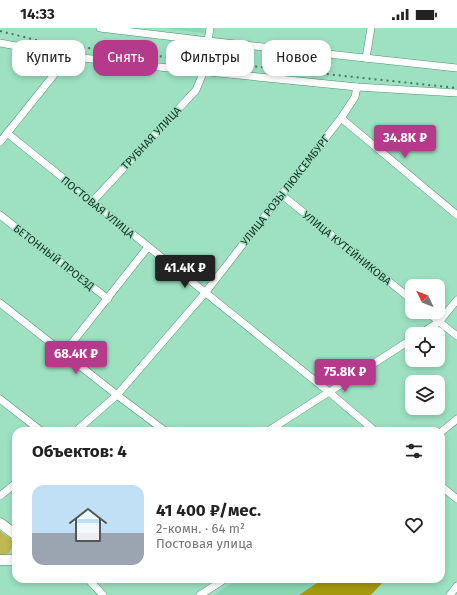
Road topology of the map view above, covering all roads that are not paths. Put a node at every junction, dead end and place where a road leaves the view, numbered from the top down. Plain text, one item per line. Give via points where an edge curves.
1 (100, 28) edge
2 (210, 28) edge
3 (371, 28) edge
4 (200, 40) edge
5 (208, 40) edge
6 (0, 43) edge
7 (12, 45) edge
8 (254, 46) edge
9 (85, 58) edge
10 (366, 58) junction
11 (166, 67) edge
12 (457, 68) edge
13 (53, 76) edge
14 (202, 76) edge
15 (252, 76) edge
16 (357, 87) junction
17 (457, 94) edge
18 (341, 118) junction
19 (7, 133) junction
20 (0, 142) edge
21 (282, 195) junction
22 (92, 202) junction
23 (0, 215) edge
24 (457, 215) edge
25 (148, 247) junction
26 (205, 293) junction
27 (405, 294) edge
28 (108, 299) junction
29 (457, 300) edge
30 (0, 303) edge
31 (435, 319) edge
32 (439, 322) junction
33 (431, 327) edge
34 (457, 336) edge
35 (405, 343) edge
36 (64, 353) junction
37 (329, 392) junction
38 (117, 395) junction
39 (0, 399) edge
40 (457, 419) edge
41 (36, 427) edge
42 (81, 427) edge
43 (160, 427) edge
44 (274, 427) edge
45 (370, 427) edge
46 (445, 429) edge
47 (12, 486) edge
48 (445, 489) edge
49 (0, 496) edge
50 (457, 499) edge
51 (0, 523) edge
52 (12, 532) edge
53 (12, 556) edge
54 (2, 560) edge
55 (92, 583) edge
56 (219, 583) edge
57 (457, 586) edge
58 (104, 595) edge
59 (200, 595) edge
60 (450, 595) edge

1 - 4 street
2 - 5 street
3 - 10 street
6 - 7 street
8 - 10 street
9 - 11 street
10 - 12 street
13 - 19 street
14 - 22 street, ТРУБНАЯ УЛИЦА via 196,90
15 - 16 street
16 - 17 street
16 - 18 street, УЛИЦА РОЗЫ ЛЮКСЕМБУРГ via 355,97
18 - 21 street, УЛИЦА РОЗЫ ЛЮКСЕМБУРГ
18 - 24 street
19 - 20 street
19 - 22 street, ПОСТОВАЯ УЛИЦА
21 - 26 street, УЛИЦА РОЗЫ ЛЮКСЕМБУРГ
21 - 27 street, УЛИЦА КУТЕЙНИКОВА
22 - 25 street, ПОСТОВАЯ УЛИЦА
23 - 28 street, БЕТОННЫЙ ПРОЕЗД
25 - 26 street, ПОСТОВАЯ УЛИЦА
25 - 28 street
26 - 37 street, ПОСТОВАЯ УЛИЦА
26 - 38 street, УЛИЦА РОЗЫ ЛЮКСЕМБУРГ
28 - 36 street
29 - 32 street
30 - 36 street
31 - 32 street
32 - 33 street
32 - 34 street
35 - 37 street
36 - 38 street
37 - 44 street
37 - 45 street, ПОСТОВАЯ УЛИЦА
38 - 42 street, УЛИЦА РОЗЫ ЛЮКСЕМБУРГ
38 - 43 street
39 - 41 street
40 - 46 street
47 - 49 street
48 - 50 street
51 - 52 main road
53 - 54 main road
55 - 58 street
56 - 59 street
57 - 60 street

